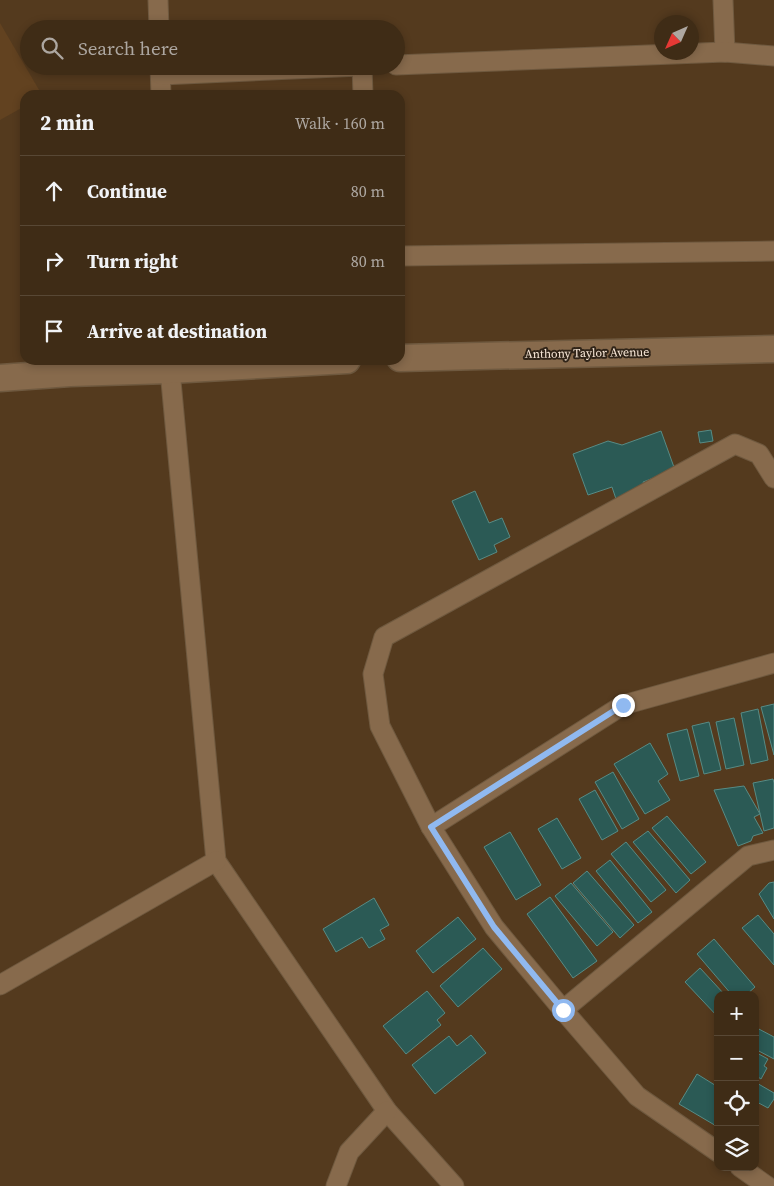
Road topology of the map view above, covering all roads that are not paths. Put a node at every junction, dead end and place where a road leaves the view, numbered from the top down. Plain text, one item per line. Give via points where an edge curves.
1 (158, 0) edge
2 (723, 0) edge
3 (159, 20) edge
4 (725, 52) junction
5 (774, 56) edge
6 (405, 65) edge
7 (160, 75) edge
8 (362, 75) edge
9 (161, 90) edge
10 (363, 90) edge
11 (774, 251) edge
12 (405, 256) edge
13 (774, 349) edge
14 (405, 358) edge
15 (169, 365) edge
16 (0, 378) edge
17 (774, 478) edge
18 (774, 663) edge
19 (431, 827) junction
20 (774, 850) edge
21 (216, 861) junction
22 (0, 985) edge
23 (563, 1010) junction
24 (387, 1111) junction
25 (714, 1149) edge
26 (746, 1171) edge
27 (336, 1186) edge
28 (454, 1186) edge
29 (767, 1186) edge

1 - 3 street
2 - 4 street
4 - 5 street
4 - 6 street
7 - 9 street
8 - 10 street
11 - 12 street
13 - 14 main road, Anthony Taylor Avenue
15 - 16 main road
15 - 21 street
17 - 19 street via 759,454 735,444 384,637 373,674 380,726
18 - 19 street via 623,705
19 - 23 street via 494,927
20 - 23 street via 748,856
21 - 22 street
21 - 24 street
23 - 25 street via 637,1096
24 - 27 street via 349,1152
24 - 28 street
26 - 29 street

